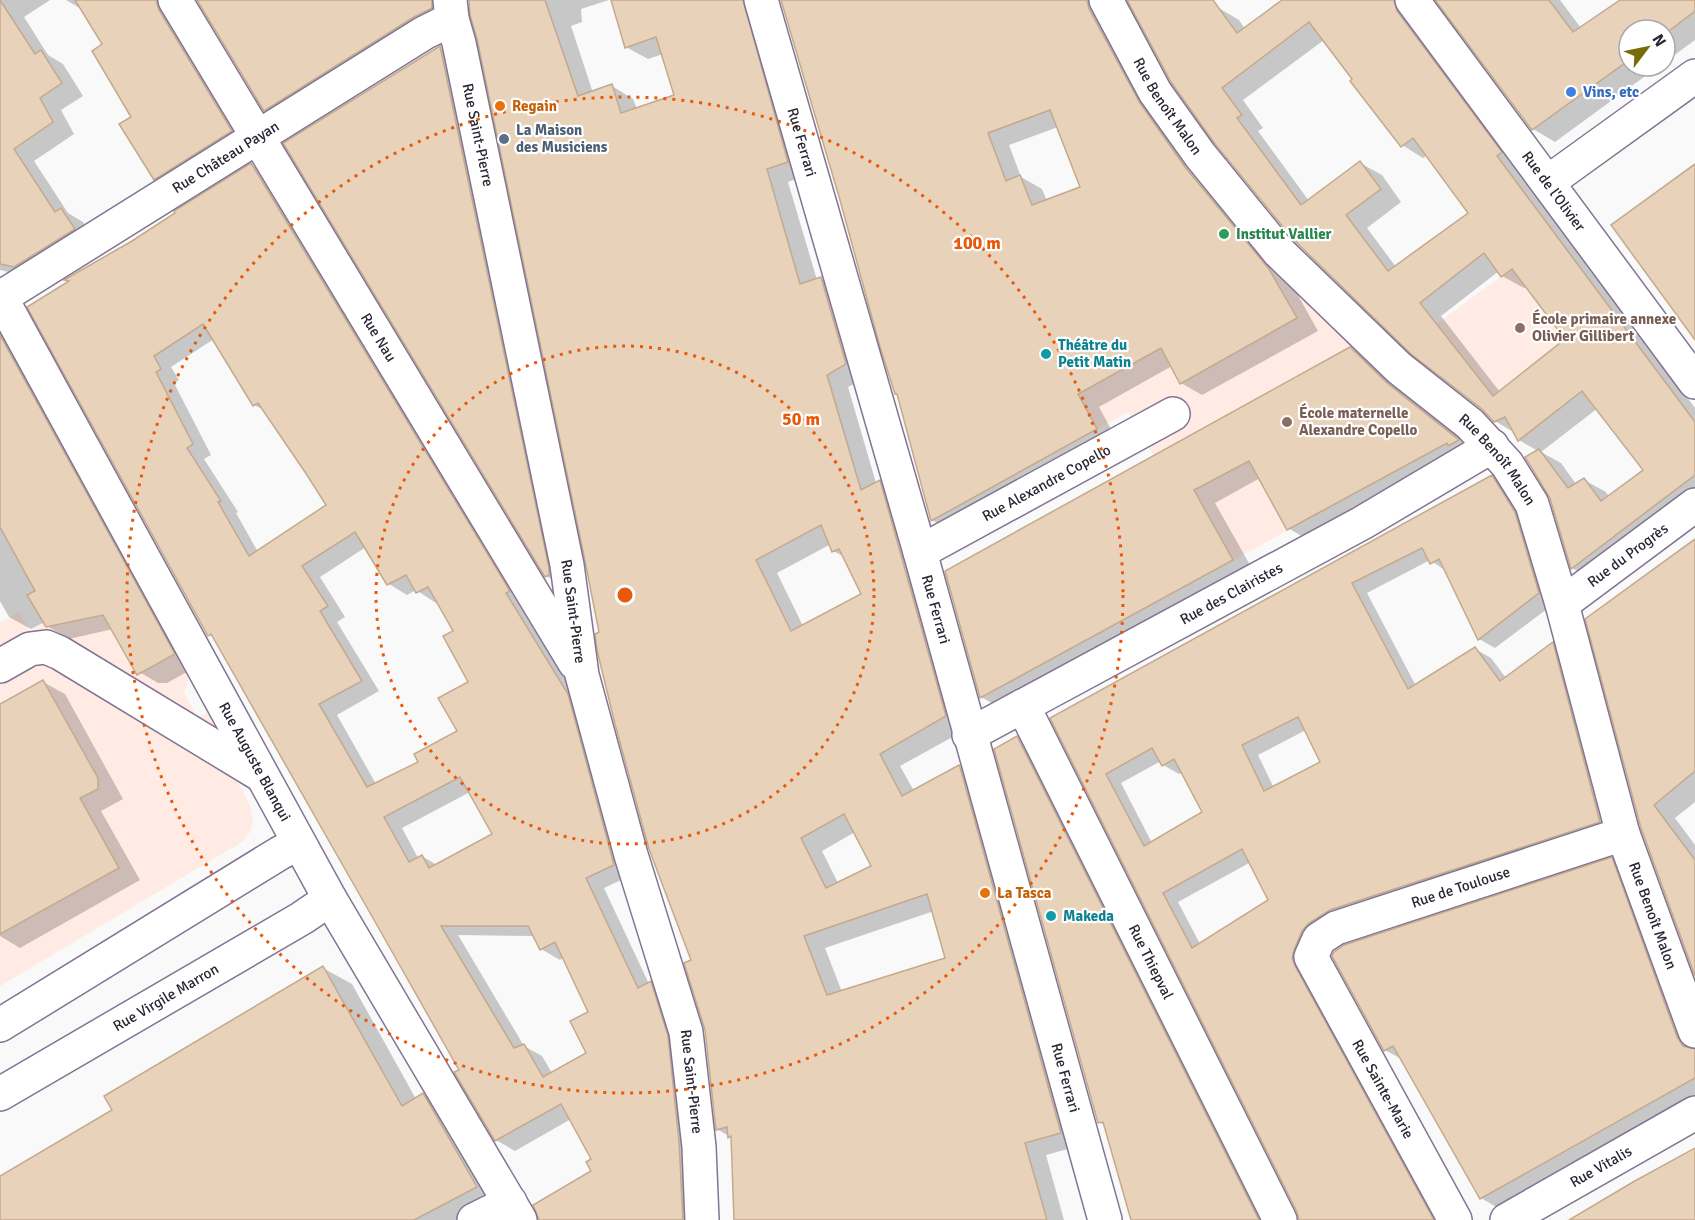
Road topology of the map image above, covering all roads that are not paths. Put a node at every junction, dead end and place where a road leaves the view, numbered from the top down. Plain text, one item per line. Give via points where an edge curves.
1 (175, 0) edge
2 (761, 0) edge
3 (1106, 0) edge
4 (1412, 0) edge
5 (451, 10) edge
6 (1695, 76) edge
7 (258, 135) junction
8 (1548, 182) junction
9 (0, 297) edge
10 (1695, 382) edge
11 (1173, 414) dead end
12 (1492, 446) junction
13 (1695, 505) edge
14 (920, 552) junction
15 (1563, 604) junction
16 (0, 666) edge
17 (582, 675) junction
18 (215, 690) junction
19 (1023, 706) junction
20 (166, 717) junction
21 (969, 735) junction
22 (262, 776) junction
23 (1623, 834) junction
24 (299, 843) junction
25 (330, 899) junction
26 (1311, 957) joint
27 (0, 1025) edge
28 (1695, 1031) edge
29 (0, 1094) edge
30 (1695, 1113) edge
31 (515, 1211) edge
32 (474, 1220) edge
33 (702, 1220) edge
34 (1105, 1220) edge
35 (1280, 1220) edge
36 (1455, 1220) edge
37 (1507, 1220) edge

1 - 7 street, Rue Nau
2 - 14 street, Rue Ferrari
3 - 12 street, Rue Benoît Malon via 1155,92 1200,155 1279,252 1400,368 1456,411
4 - 8 street, Rue de l'Olivier
5 - 7 street, Rue Château Payan via 424,33
5 - 17 street, Rue Saint-Pierre via 567,565
6 - 8 street
7 - 9 street, Rue Château Payan
7 - 17 street, Rue Nau
8 - 10 street, Rue de l'Olivier
9 - 18 street, Rue Auguste Blanqui
11 - 14 street, Rue Alexandre Copello
12 - 15 street, Rue Benoît Malon via 1532,504
12 - 19 street, Rue des Clairistes via 1362,523
13 - 15 street, Rue du Progrès
14 - 21 street, Rue Ferrari
15 - 23 street, Rue Benoît Malon
16 - 20 street via 30,649 46,647
17 - 33 street, Rue Saint-Pierre via 631,855 686,1032 699,1147
18 - 20 street
18 - 22 street, Rue Auguste Blanqui
19 - 21 street, Rue des Clairistes
19 - 35 street, Rue Thiepval
20 - 22 street
21 - 34 street, Rue Ferrari
22 - 24 street, Rue Auguste Blanqui
23 - 26 street, Rue de Toulouse via 1336,928 1319,939
23 - 28 street, Rue Benoît Malon
24 - 25 street, Rue Auguste Blanqui
24 - 27 street
25 - 29 street, Rue Virgile Marron
25 - 31 street, Rue Auguste Blanqui
26 - 36 street, Rue Sainte-Marie
30 - 37 street, Rue Vitalis
31 - 32 street

